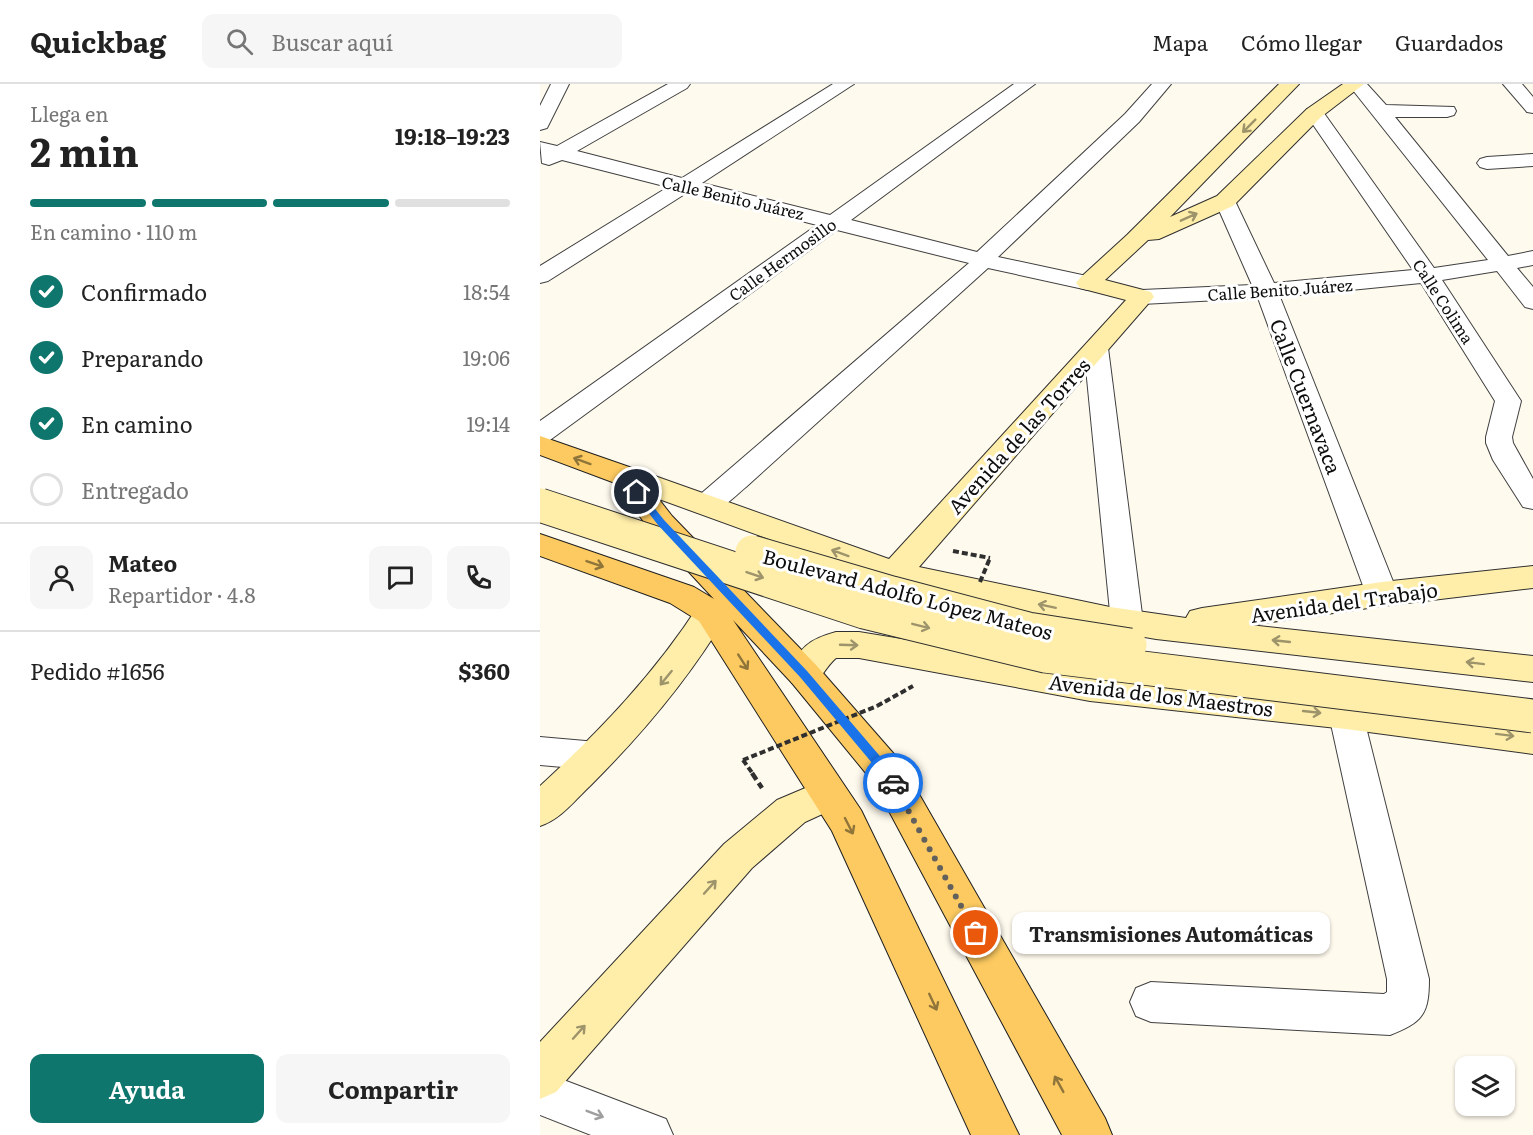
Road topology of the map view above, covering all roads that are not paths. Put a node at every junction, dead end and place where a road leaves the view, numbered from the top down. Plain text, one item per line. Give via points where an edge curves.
1 (560, 84) edge
2 (681, 84) edge
3 (845, 84) edge
4 (1026, 84) edge
5 (1162, 84) edge
6 (1290, 84) edge
7 (1356, 84) edge
8 (1512, 84) edge
9 (1533, 108) edge
10 (1381, 111) junction
11 (1447, 111) dead end
12 (1314, 113) junction
13 (540, 124) edge
14 (546, 155) edge
15 (1533, 160) edge
16 (1487, 163) dead end
17 (685, 186) junction
18 (1225, 201) junction
19 (834, 221) junction
20 (1135, 240) junction
21 (1533, 258) edge
22 (979, 264) junction
23 (1504, 264) junction
24 (540, 276) edge
25 (1429, 277) junction
26 (1088, 283) junction
27 (1267, 292) junction
28 (1142, 297) junction
29 (1533, 302) edge
30 (1096, 348) junction
31 (540, 435) edge
32 (540, 445) edge
33 (625, 476) junction
34 (540, 489) edge
35 (1533, 500) edge
36 (540, 505) edge
37 (706, 505) junction
38 (540, 545) edge
39 (895, 573) junction
40 (1533, 577) edge
41 (1382, 594) junction
42 (864, 612) joint
43 (711, 613) junction
44 (1131, 623) junction
45 (1533, 669) edge
46 (804, 674) junction
47 (1090, 688) junction
48 (1533, 697) edge
49 (1346, 715) junction
50 (1533, 716) edge
51 (1533, 739) edge
52 (540, 751) edge
53 (597, 756) junction
54 (829, 794) junction
55 (540, 810) edge
56 (1151, 1002) dead end
57 (540, 1076) edge
58 (540, 1093) edge
59 (650, 1135) edge
60 (996, 1135) edge
61 (1088, 1135) edge

1 - 13 street
2 - 14 street
3 - 17 street
4 - 19 street, Calle Hermosillo
5 - 22 street via 1132,118
6 -> 20 main road
7 - 10 street
7 - 12 main road
8 - 9 street
10 - 11 street
10 - 23 street
12 - 18 main road
12 - 25 street, Calle Colima
14 - 17 street, Calle Benito Juárez
15 - 16 street
17 - 19 street, Calle Benito Juárez
17 - 24 street
20 -> 18 main road
18 - 27 street, Calle Cuernavaca
19 - 22 street, Calle Benito Juárez via 927,246 944,260
19 - 31 street, Calle Hermosillo
20 - 26 main road
21 - 23 street, Calle Benito Juárez
22 - 26 street, Calle Benito Juárez
22 - 37 street
23 - 25 street, Calle Benito Juárez
23 - 29 street
25 - 27 street, Calle Benito Juárez
25 - 35 street, Calle Colima via 1508,400 1508,416 1499,439
26 - 28 main road, Calle Benito Juárez
27 - 28 street, Calle Benito Juárez
27 - 41 street, Calle Cuernavaca
28 - 30 main road, Avenida de las Torres
30 - 39 main road, Avenida de las Torres
30 - 44 street
33 -> 32 main road, Boulevard Adolfo López Mateos
33 - 37 main road, Boulevard Adolfo López Mateos
33 - 46 main road via 661,523
34 - 48 main road, Boulevard Adolfo López Mateos, bridge via 1028,629 1187,654
36 -> 42 main road, Boulevard Adolfo López Mateos, bridge
39 -> 37 main road, Boulevard Adolfo López Mateos
38 -> 43 main road via 682,595
44 -> 39 main road
40 - 41 main road, Avenida del Trabajo
41 - 44 main road, Avenida del Trabajo
42 -> 50 main road, Avenida de los Maestros, bridge via 1045,656
43 -> 53 main road via 648,701
43 -> 54 main road
45 -> 44 main road
44 - 47 main road via 1089,623 1074,630 1065,641 1062,653 1066,665
46 -> 47 main road, Avenida de los Maestros via 825,648 859,645
61 -> 46 main road via 887,772
47 -> 49 main road, Avenida de los Maestros
49 -> 51 main road, Avenida de los Maestros
49 - 56 street via 1408,979 1408,1002 1390,1015
52 - 53 street
53 - 55 main road
57 -> 54 main road via 738,856 791,811
54 -> 60 main road via 847,822
58 -> 59 street

